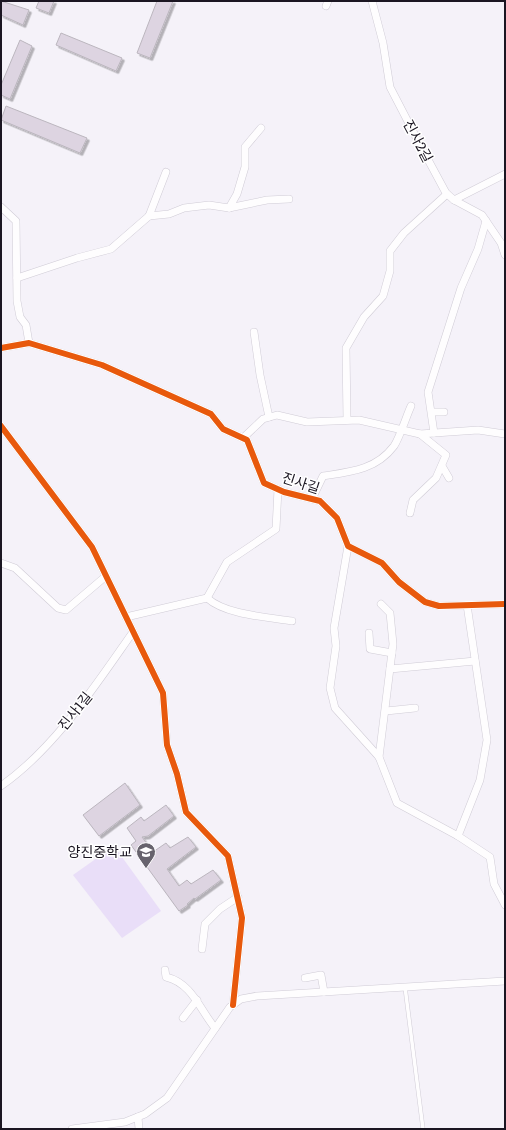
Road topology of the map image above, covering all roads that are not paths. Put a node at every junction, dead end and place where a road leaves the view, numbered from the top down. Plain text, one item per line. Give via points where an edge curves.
1 (372, 1) edge
2 (261, 128) dead end
3 (166, 172) dead end
4 (505, 174) edge
5 (447, 194) junction
6 (289, 199) dead end
7 (454, 200) junction
8 (1, 207) edge
9 (229, 208) junction
10 (149, 216) junction
11 (486, 221) junction
12 (505, 256) edge
13 (17, 278) junction
14 (254, 332) dead end
15 (29, 343) junction
16 (1, 348) edge
17 (411, 406) dead end
18 (432, 412) junction
19 (444, 412) dead end
20 (269, 417) junction
21 (347, 420) junction
22 (1, 426) edge
23 (401, 429) junction
24 (434, 433) junction
25 (420, 434) junction
26 (505, 434) edge
27 (243, 438) junction
28 (442, 466) junction
29 (449, 478) dead end
30 (278, 489) junction
31 (312, 499) junction
32 (410, 513) dead end
33 (348, 546) junction
34 (1, 563) edge
35 (106, 576) junction
36 (207, 598) junction
37 (381, 604) dead end
38 (505, 604) edge
39 (467, 605) junction
40 (126, 617) junction
41 (292, 621) dead end
42 (133, 632) junction
43 (369, 633) dead end
44 (392, 653) junction
45 (475, 661) junction
46 (390, 669) junction
47 (416, 708) dead end
48 (386, 711) junction
49 (379, 757) junction
50 (1, 775) edge
51 (8, 782) junction
52 (1, 786) edge
53 (458, 836) junction
54 (238, 897) junction
55 (505, 905) edge
56 (202, 949) dead end
57 (165, 970) dead end
58 (305, 978) dead end
59 (505, 981) edge
60 (405, 987) junction
61 (324, 992) junction
62 (197, 1000) junction
63 (233, 1005) junction
64 (183, 1018) dead end
65 (215, 1028) junction
66 (138, 1117) junction
67 (72, 1129) edge
68 (139, 1129) edge
69 (423, 1129) edge

1 - 5 street, 진사2길 via 383,43 390,87
2 - 9 street via 245,147 244,167 237,194
3 - 10 street
4 - 7 street
5 - 7 street, 진사2길
5 - 21 street via 404,233 390,251 390,271 383,296 364,317 346,348
6 - 9 street via 267,200
7 - 11 street, 진사2길 via 482,215
8 - 13 street via 16,221
9 - 10 street via 209,205
10 - 13 street via 112,249
11 - 12 street, 진사2길 via 501,243
11 - 18 street via 478,249 460,288 428,392
13 - 15 street via 17,301 20,317 26,325
14 - 20 street
15 - 16 street
15 - 27 street via 102,365 211,414 223,428
17 - 23 street
18 - 19 street
18 - 24 street
20 - 21 street via 277,415 307,422
20 - 27 street via 263,419
21 - 23 street
22 - 35 street via 92,547
23 - 25 street
23 - 31 street via 395,445 382,458 360,471 323,476
24 - 25 street
24 - 26 street via 478,430
25 - 28 street via 446,455
27 - 30 street, 진사길 via 247,440 264,483
28 - 29 street
28 - 32 street via 436,478 414,500
30 - 31 street, 진사길
30 - 36 street via 276,529 227,562
31 - 33 street, 진사길 via 320,501 337,518
33 - 39 street via 382,563 399,582 425,602 439,606
33 - 49 street via 334,628 336,646 330,687 335,708
34 - 35 street via 15,568 58,608 66,610
35 - 40 street
36 - 40 street
36 - 41 street via 214,604 235,611
37 - 44 street via 390,613
38 - 39 street
39 - 45 street
40 - 42 street
42 - 51 street, 진사1길 via 99,681 52,740 34,761
42 - 54 street via 163,693 167,745 186,812 228,856
43 - 44 street via 370,650
44 - 46 street
45 - 46 street
45 - 53 street via 486,740 480,780
46 - 48 street
47 - 48 street
48 - 49 street
49 - 53 street via 397,803
50 - 51 street
51 - 52 street, 진사1길
53 - 55 street via 490,857 494,884
54 - 56 street via 220,909 205,924
54 - 63 street via 242,918
57 - 62 street via 166,977 184,985
58 - 61 street via 321,975
59 - 60 street
60 - 61 street
60 - 69 lane
61 - 63 street via 256,996 241,999
62 - 64 street
62 - 65 street via 204,1015
63 - 65 street
65 - 66 street via 167,1098
66 - 67 street via 125,1122
66 - 68 street

